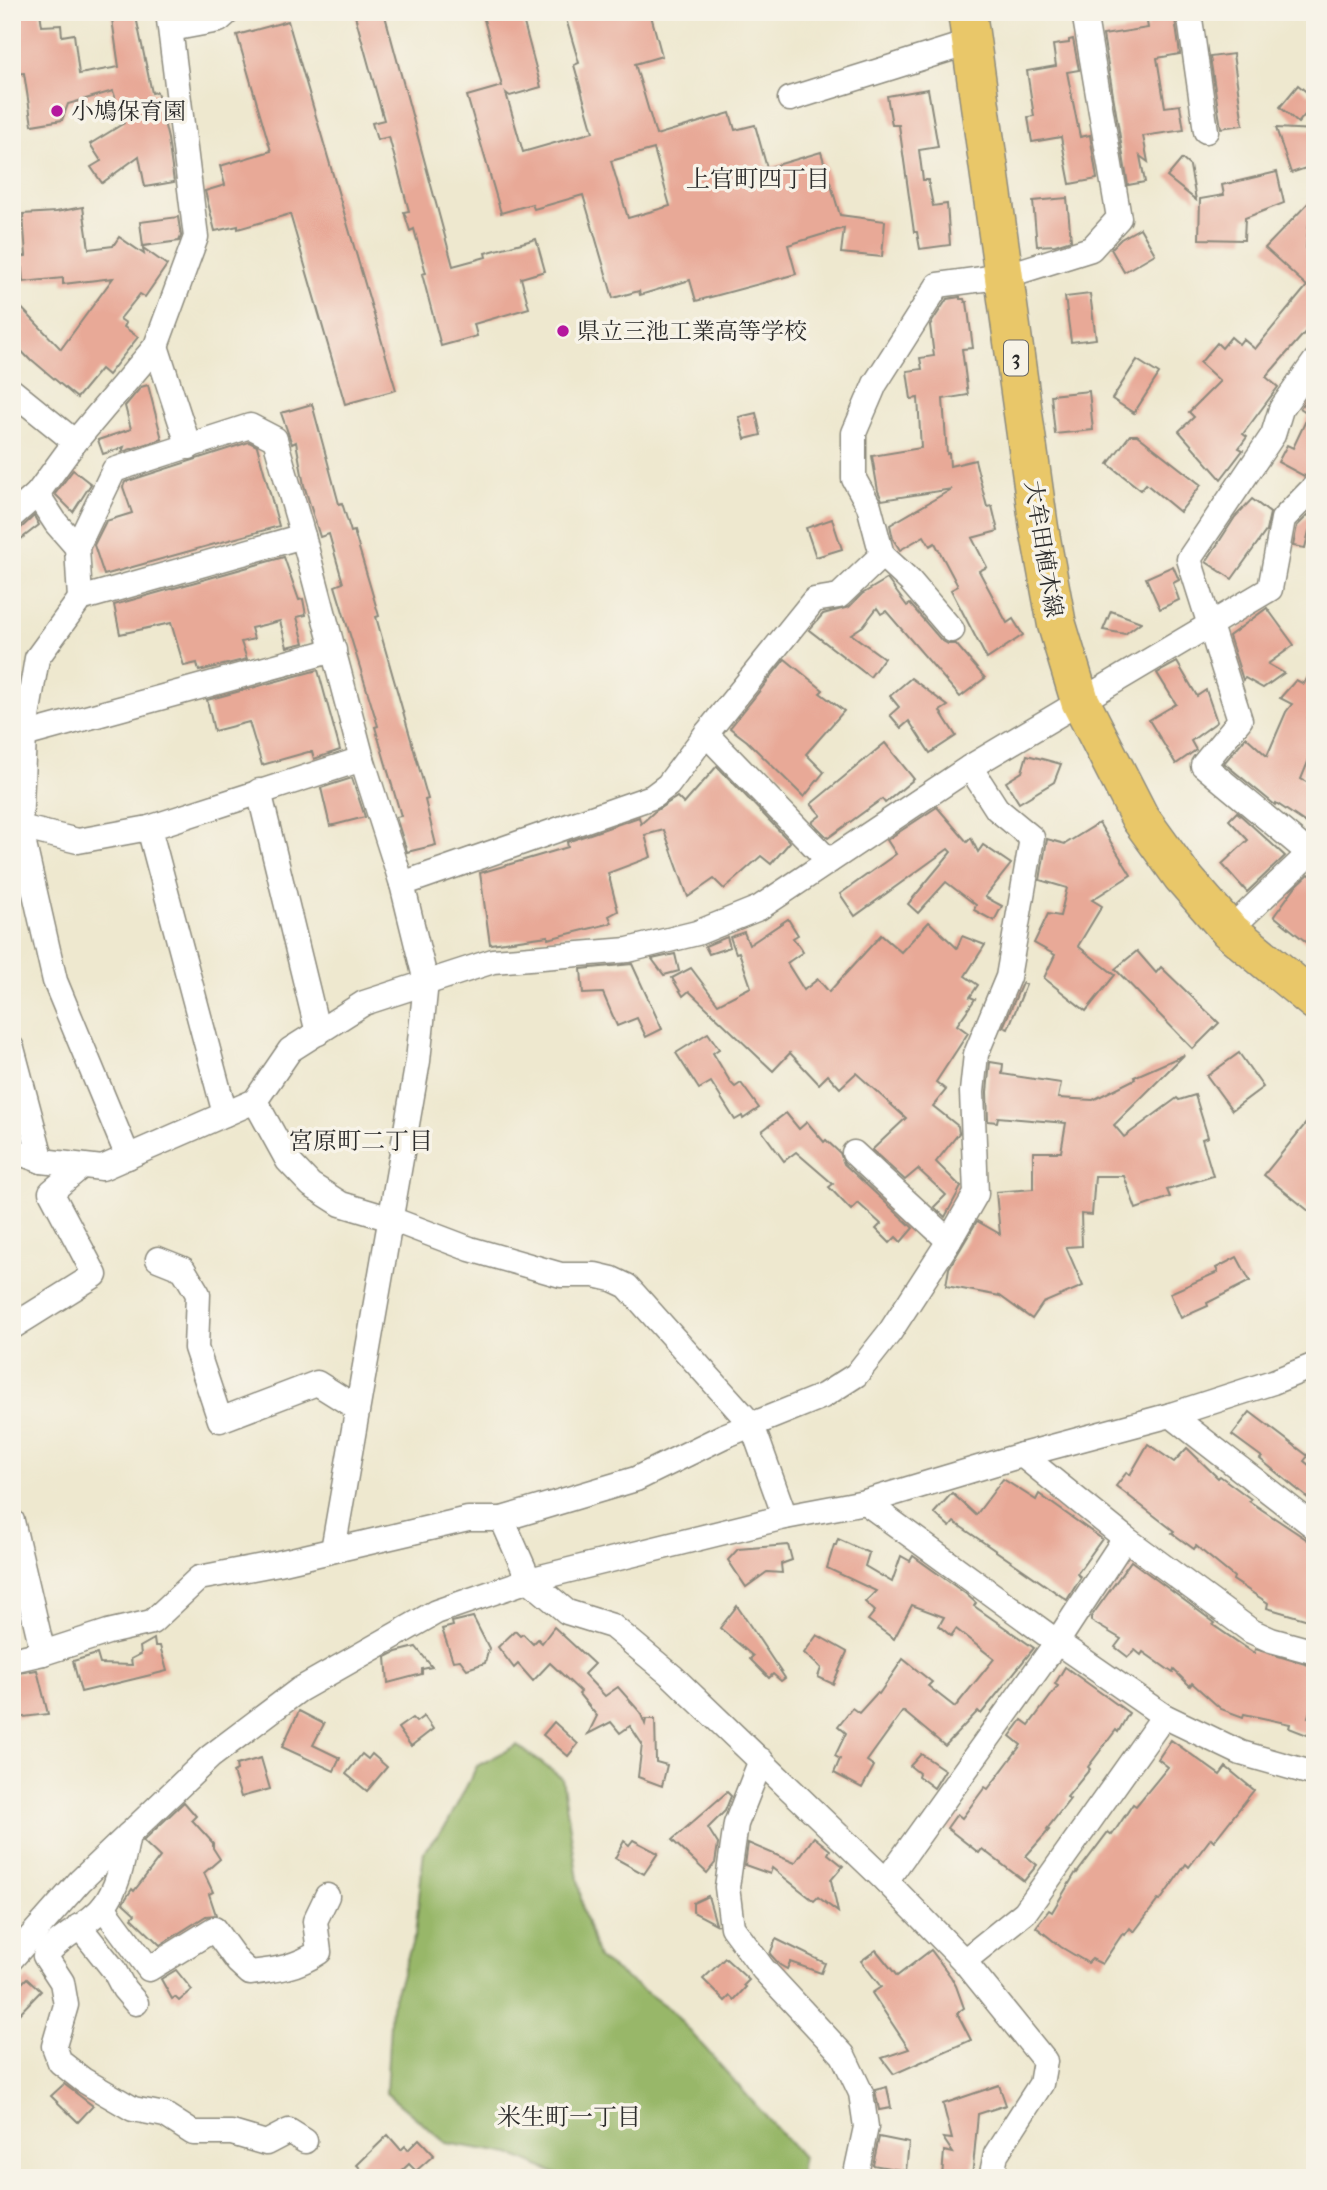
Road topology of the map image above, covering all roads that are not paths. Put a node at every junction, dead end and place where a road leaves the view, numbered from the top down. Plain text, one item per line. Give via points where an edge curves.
1 (228, 12) edge
2 (1084, 12) edge
3 (1189, 12) edge
4 (169, 21) edge
5 (970, 27) edge
6 (790, 99) dead end
7 (1206, 131) dead end
8 (1005, 276) junction
9 (156, 346) junction
10 (1315, 361) edge
11 (12, 391) edge
12 (75, 442) junction
13 (189, 447) junction
14 (1315, 486) edge
15 (37, 494) junction
16 (12, 516) edge
17 (303, 536) junction
18 (78, 548) junction
19 (882, 555) junction
20 (80, 599) junction
21 (1211, 625) junction
22 (951, 630) dead end
23 (334, 650) junction
24 (1080, 701) junction
25 (706, 734) junction
26 (24, 736) junction
27 (362, 759) junction
28 (970, 767) junction
29 (259, 791) junction
30 (16, 827) edge
31 (149, 828) junction
32 (1313, 853) edge
33 (829, 861) junction
34 (402, 884) junction
35 (1229, 930) junction
36 (426, 982) junction
37 (1315, 1001) edge
38 (318, 1033) junction
39 (12, 1048) edge
40 (255, 1101) junction
41 (225, 1114) junction
42 (12, 1150) edge
43 (853, 1153) dead end
44 (128, 1157) junction
45 (42, 1161) junction
46 (82, 1166) junction
47 (391, 1219) junction
48 (949, 1241) junction
49 (158, 1259) dead end
50 (12, 1327) edge
51 (1315, 1365) edge
52 (358, 1408) junction
53 (1171, 1415) junction
54 (752, 1424) junction
55 (1022, 1455) junction
56 (865, 1502) junction
57 (785, 1517) junction
58 (502, 1519) junction
59 (12, 1521) edge
60 (1315, 1527) edge
61 (1125, 1538) junction
62 (333, 1550) junction
63 (529, 1580) junction
64 (1057, 1642) junction
65 (1315, 1652) edge
66 (43, 1653) junction
67 (12, 1660) edge
68 (1164, 1716) junction
69 (761, 1760) junction
70 (1315, 1774) edge
71 (128, 1835) junction
72 (886, 1881) junction
73 (327, 1896) dead end
74 (103, 1907) junction
75 (79, 1926) junction
76 (12, 1958) edge
77 (964, 1961) junction
78 (136, 2003) dead end
79 (305, 2141) dead end
80 (855, 2178) edge
81 (991, 2178) edge

1 - 4 street via 219,20
2 - 8 street via 1119,218 1091,249
3 - 7 street
4 - 9 street via 195,237
5 - 6 street
5 - 8 main road, 大牟田植木線 / 3
8 - 19 street via 938,285 875,384 854,433 854,479 869,506
8 - 24 main road, 大牟田植木線 / 3 via 1041,540 1057,625
9 - 12 street
9 - 13 street
10 - 21 street via 1281,409 1273,435 1189,559
11 - 12 street
12 - 15 street
13 - 17 street via 250,426 275,439
13 - 18 street via 114,470
14 - 21 street via 1283,519 1270,589
15 - 16 street
15 - 18 street
17 - 20 street
17 - 23 street
18 - 20 street
19 - 22 street
19 - 25 street via 839,596 814,600
20 - 26 street via 37,658
21 - 24 street
21 - 32 street via 1240,720 1203,765
23 - 26 street
23 - 27 street
24 - 28 street
24 - 35 main road, 大牟田植木線 / 3 via 1140,818
25 - 33 street
25 - 34 street via 668,785 652,797
26 - 30 street
27 - 29 street
27 - 34 street
28 - 33 street
28 - 48 street via 997,809 1032,838 1008,977 976,1054 972,1092 976,1194
29 - 31 street
29 - 38 street
30 - 31 street via 78,841
30 - 44 street via 55,981
31 - 41 street
32 - 35 street
33 - 36 street via 759,908 696,933 628,950 493,961
34 - 36 street
35 - 37 main road, 大牟田植木線 / 3
36 - 38 street via 364,1003
36 - 47 street via 418,1062
38 - 40 street via 290,1050
39 - 45 street
40 - 41 street
40 - 47 street via 288,1161 311,1185 341,1204
41 - 44 street
42 - 45 street
43 - 48 street
44 - 46 street via 102,1168
45 - 46 street
46 - 50 street via 51,1192 95,1275
47 - 52 street
47 - 54 street via 470,1249 561,1275 595,1275 627,1286
48 - 54 street via 856,1375 823,1396
49 - 52 street via 183,1269 198,1294 196,1348 220,1420 317,1383
51 - 53 street
52 - 62 street
53 - 55 street
53 - 60 street
54 - 57 street
54 - 58 street via 636,1479
55 - 56 street
55 - 61 street
56 - 57 street
56 - 64 street
57 - 63 street
58 - 62 street via 468,1519
58 - 63 street
59 - 66 street
61 - 64 street
61 - 65 street via 1251,1631
62 - 66 street via 199,1578 152,1622
63 - 69 street via 567,1612 612,1626
63 - 71 street via 436,1612 299,1690 210,1757
64 - 68 street
64 - 72 street
66 - 67 street
68 - 70 street via 1241,1753
68 - 77 street via 1025,1912
69 - 72 street
69 - 80 street via 736,1824 727,1887 732,1927 763,1969 843,2055 861,2093 866,2127
71 - 74 street via 120,1873
71 - 76 street
72 - 77 street
73 - 74 street via 315,1921 319,1952 303,1963 250,1973 214,1929 149,1969
74 - 75 street
75 - 78 street
75 - 79 street via 45,1956 62,1982 66,2005 54,2046 60,2063 133,2109 165,2115 193,2133 232,2133 266,2143 289,2131
77 - 81 street via 1045,2061 1041,2084 996,2154

